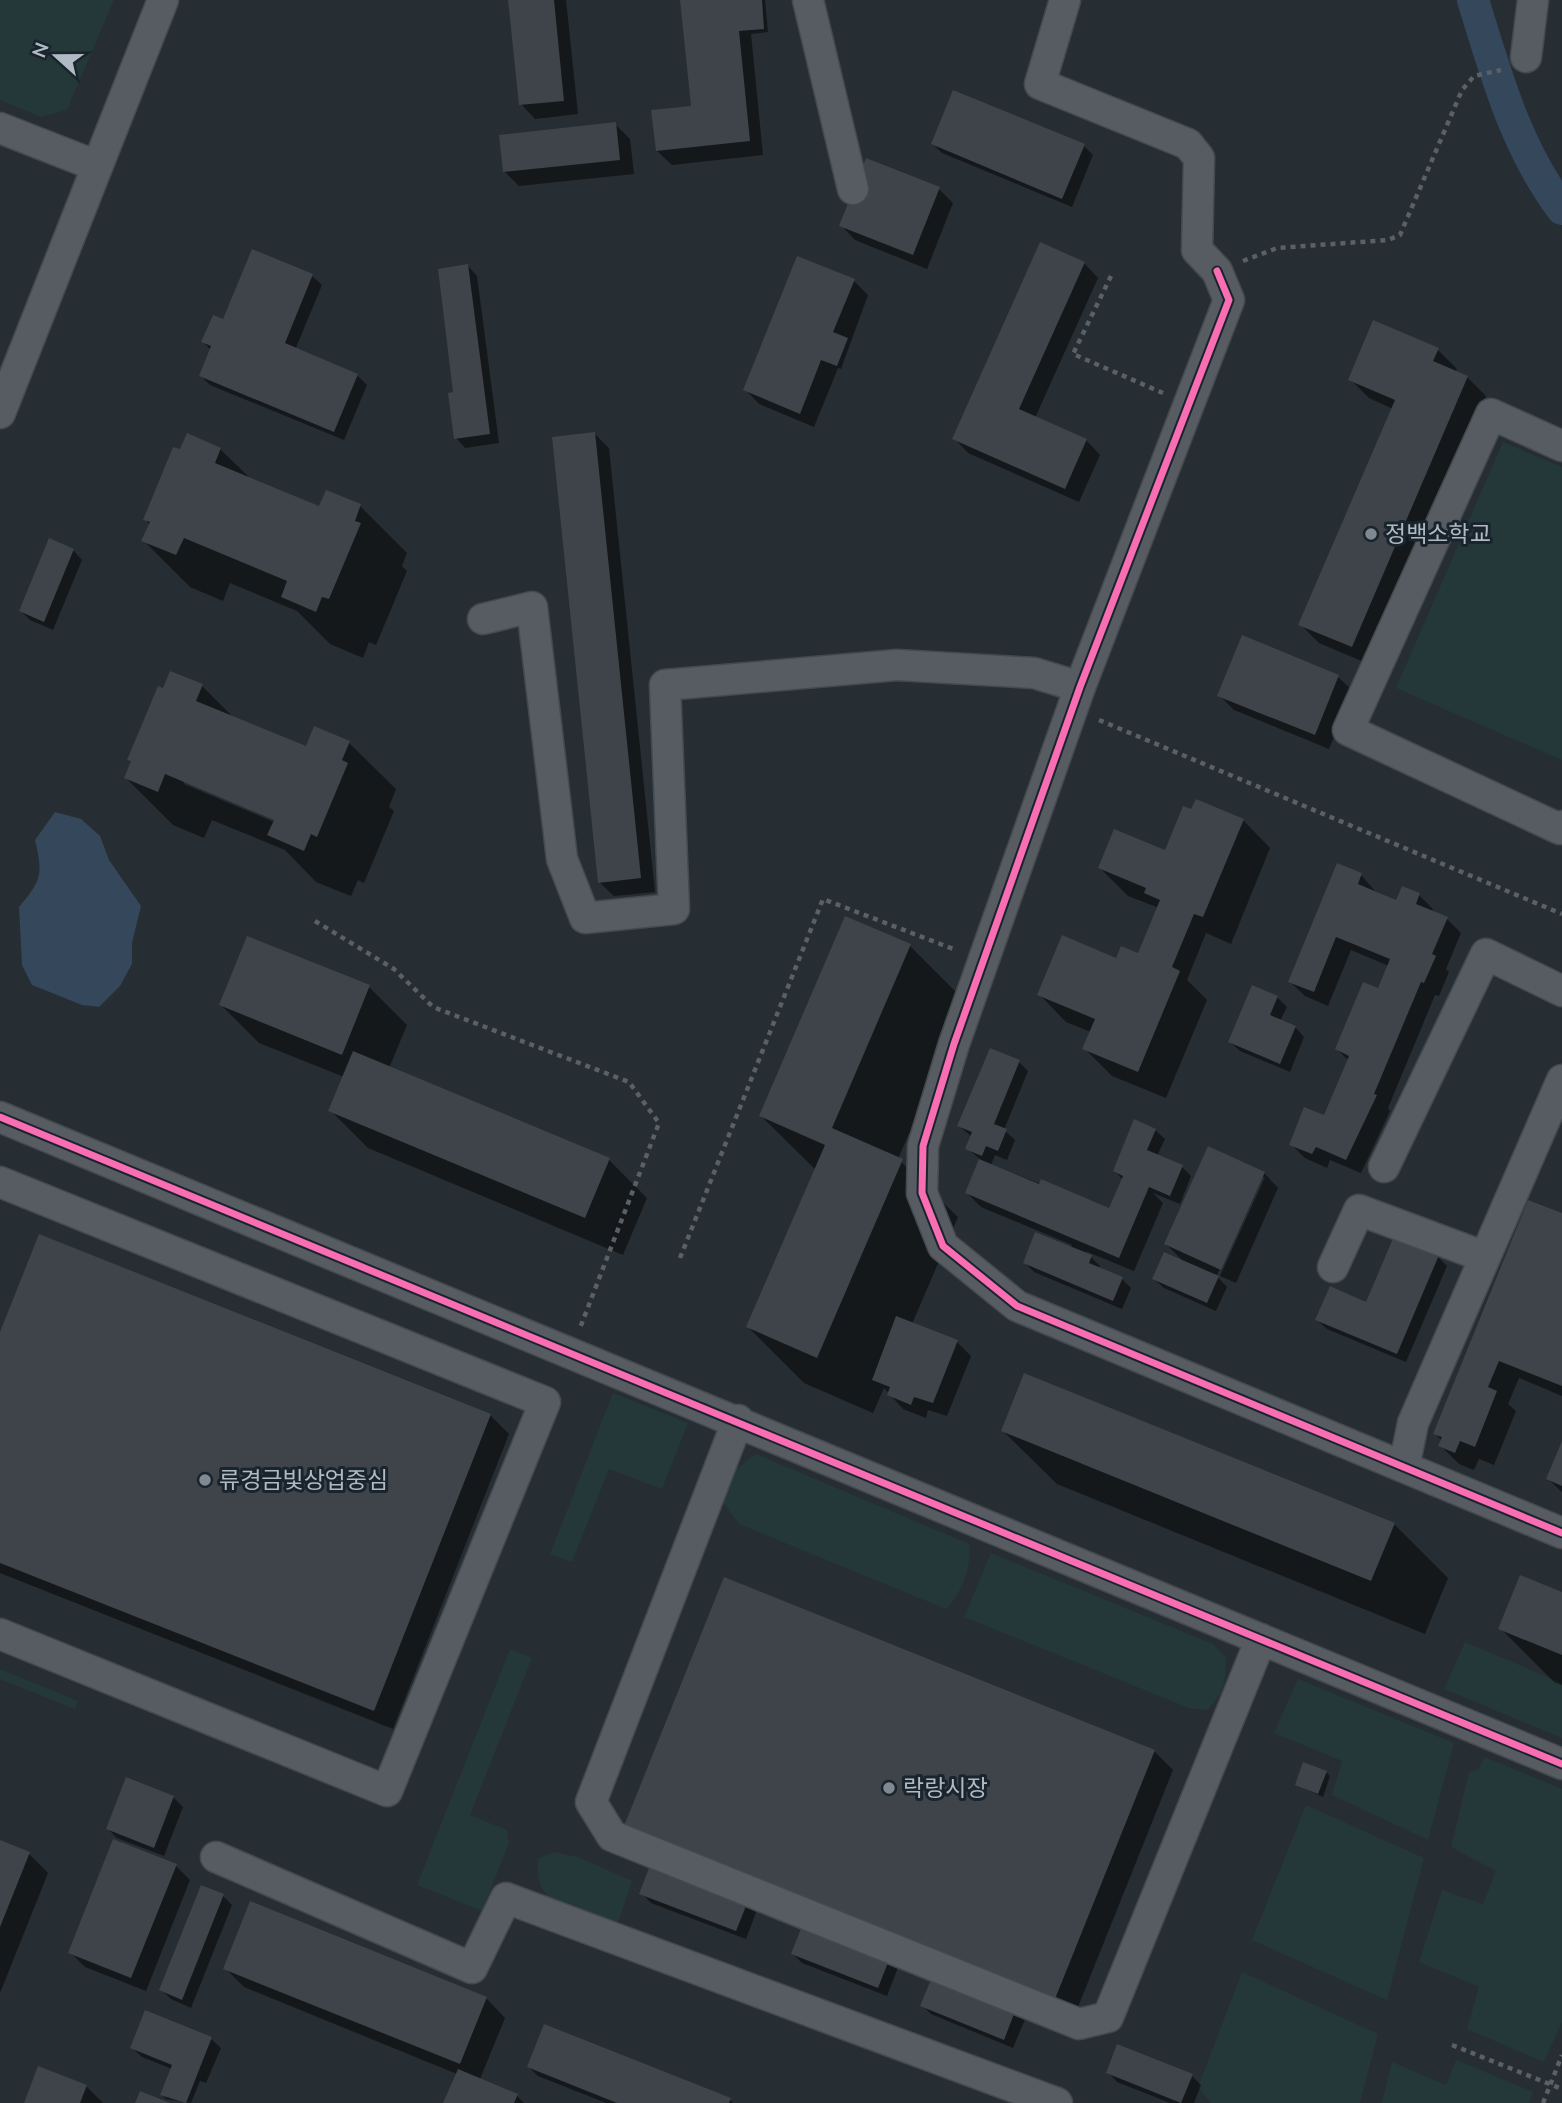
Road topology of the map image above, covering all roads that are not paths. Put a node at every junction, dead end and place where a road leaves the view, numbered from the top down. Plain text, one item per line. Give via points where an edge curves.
1 (163, 0) edge
2 (808, 0) edge
3 (1065, 0) edge
4 (1533, 0) edge
5 (1517, 63) road end
6 (0, 128) edge
7 (97, 166) junction
8 (853, 189) dead end
9 (0, 413) edge
10 (1562, 446) edge
11 (483, 619) dead end
12 (1077, 698) junction
13 (1562, 826) edge
14 (1562, 991) edge
15 (1562, 1080) edge
16 (0, 1117) edge
17 (1384, 1167) dead end
18 (0, 1182) edge
19 (1485, 1257) junction
20 (1333, 1267) dead end
21 (738, 1420) junction
22 (1404, 1467) junction
23 (1562, 1533) edge
24 (0, 1634) edge
25 (1261, 1639) junction
26 (1562, 1764) edge
27 (215, 1857) dead end
28 (1057, 2103) edge

1 - 7 street
2 - 8 street
3 - 12 street via 1040,84 1188,144 1199,158 1197,250 1217,271 1229,300
4 - 5 street
6 - 7 street
7 - 9 street
10 - 13 street via 1491,414 1348,730 1560,830
11 - 12 street via 532,607 562,859 586,918 674,909 665,685 897,666 1034,673
12 - 22 street via 954,1044 923,1146 922,1194 943,1246 1017,1306
14 - 17 street via 1486,954
15 - 19 street
16 - 21 street
18 - 24 street via 545,1402 387,1791
19 - 20 street via 1359,1210
19 - 22 street via 1413,1423
21 - 25 street
21 - 25 street via 591,1802 612,1836 1079,2024 1108,2017
22 - 23 street
25 - 26 street
27 - 28 street via 472,1968 506,1898

